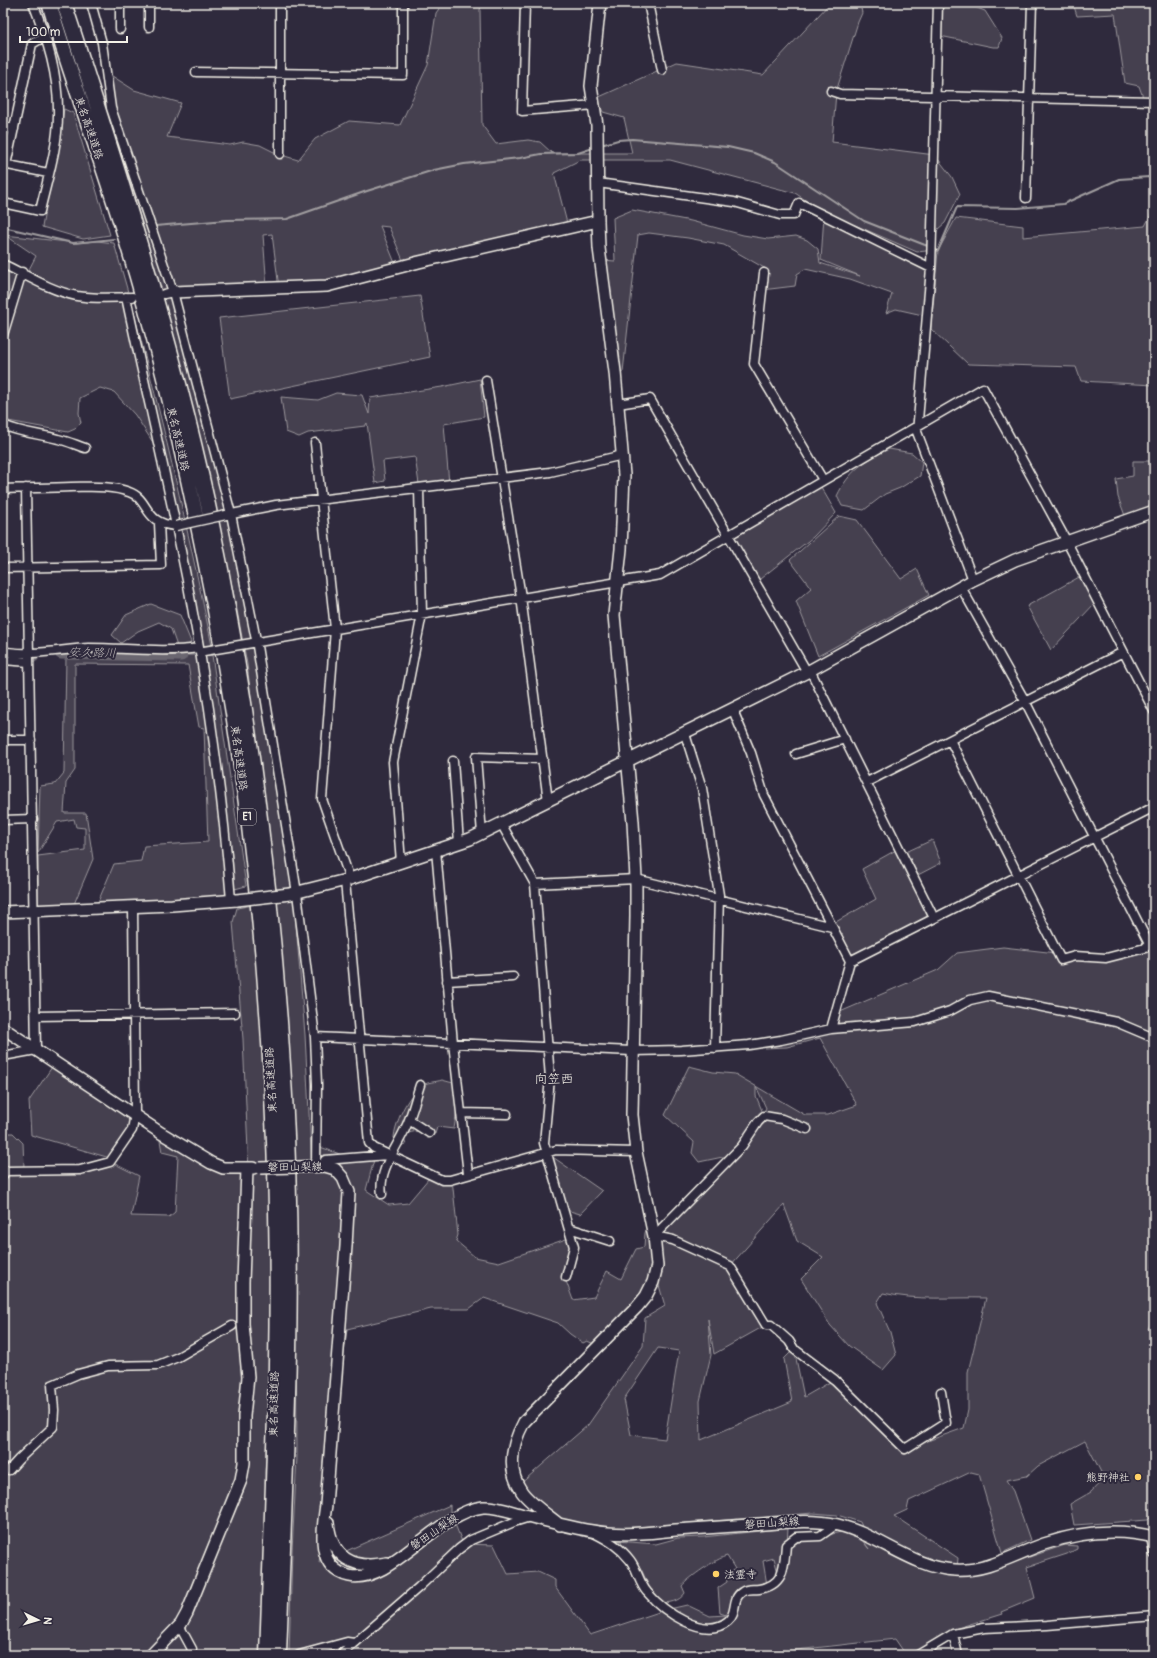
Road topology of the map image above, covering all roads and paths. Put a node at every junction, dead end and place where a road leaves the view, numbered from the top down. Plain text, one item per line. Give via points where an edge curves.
1 (33, 3) edge
2 (48, 3) edge
3 (64, 3) edge
4 (91, 3) edge
5 (120, 3) edge
6 (149, 3) edge
7 (280, 3) edge
8 (403, 3) edge
9 (525, 3) edge
10 (600, 3) edge
11 (648, 3) edge
12 (938, 3) edge
13 (1032, 3) edge
14 (149, 27) dead end
15 (120, 28) dead end
16 (44, 36) junction
17 (662, 70) dead end
18 (196, 72) dead end
19 (280, 74) junction
20 (831, 91) dead end
21 (936, 96) junction
22 (1030, 97) junction
23 (1154, 101) edge
24 (595, 106) junction
25 (3, 127) edge
26 (14, 129) junction
27 (280, 154) dead end
28 (5, 165) edge
29 (48, 173) junction
30 (598, 183) junction
31 (1026, 198) dead end
32 (3, 203) edge
33 (598, 221) junction
34 (3, 264) edge
35 (931, 268) junction
36 (22, 272) junction
37 (764, 273) dead end
38 (168, 293) junction
39 (3, 335) edge
40 (486, 380) dead end
41 (618, 404) junction
42 (3, 425) edge
43 (918, 425) junction
44 (315, 443) dead end
45 (85, 448) dead end
46 (624, 455) junction
47 (501, 478) junction
48 (823, 480) junction
49 (26, 488) junction
50 (419, 488) junction
51 (3, 489) edge
52 (321, 499) junction
53 (1154, 511) edge
54 (229, 514) junction
55 (160, 523) junction
56 (176, 526) junction
57 (728, 536) junction
58 (1067, 542) junction
59 (28, 567) junction
60 (3, 568) edge
61 (973, 580) junction
62 (617, 582) junction
63 (961, 587) junction
64 (521, 597) junction
65 (422, 614) junction
66 (335, 629) junction
67 (254, 643) junction
68 (3, 650) edge
69 (201, 651) junction
70 (29, 652) junction
71 (1123, 652) junction
72 (3, 660) edge
73 (29, 662) junction
74 (809, 671) junction
75 (1025, 701) junction
76 (735, 708) junction
77 (1154, 711) edge
78 (684, 734) junction
79 (845, 739) junction
80 (3, 740) edge
81 (31, 740) junction
82 (950, 740) junction
83 (796, 754) dead end
84 (543, 759) junction
85 (453, 761) dead end
86 (627, 762) junction
87 (868, 782) junction
88 (548, 801) junction
89 (1154, 807) edge
90 (33, 819) junction
91 (3, 820) edge
92 (502, 825) junction
93 (482, 834) junction
94 (1094, 837) junction
95 (459, 843) junction
96 (436, 850) junction
97 (401, 862) junction
98 (1018, 874) junction
99 (636, 879) junction
100 (348, 880) junction
101 (535, 884) junction
102 (293, 894) junction
103 (234, 900) junction
104 (719, 900) junction
105 (133, 907) junction
106 (35, 911) junction
107 (3, 912) edge
108 (934, 918) junction
109 (832, 927) junction
110 (1151, 941) edge
111 (850, 961) junction
112 (513, 977) dead end
113 (447, 981) junction
114 (235, 1012) dead end
115 (134, 1014) junction
116 (36, 1016) junction
117 (3, 1028) edge
118 (831, 1029) junction
119 (315, 1037) junction
120 (1154, 1038) edge
121 (359, 1039) junction
122 (453, 1043) junction
123 (547, 1047) junction
124 (715, 1048) junction
125 (36, 1050) junction
126 (632, 1051) junction
127 (3, 1056) edge
128 (420, 1085) dead end
129 (461, 1113) junction
130 (135, 1114) junction
131 (507, 1114) dead end
132 (409, 1120) junction
133 (807, 1129) dead end
134 (429, 1133) dead end
135 (636, 1152) junction
136 (547, 1153) junction
137 (391, 1155) junction
138 (319, 1166) junction
139 (247, 1169) junction
140 (468, 1174) junction
141 (3, 1176) edge
142 (382, 1194) dead end
143 (569, 1228) junction
144 (654, 1236) junction
145 (610, 1241) dead end
146 (566, 1277) dead end
147 (232, 1326) dead end
148 (941, 1392) dead end
149 (10, 1470) dead end
150 (532, 1517) junction
151 (837, 1524) junction
152 (560, 1525) junction
153 (592, 1531) junction
154 (1153, 1537) edge
155 (1154, 1554) edge
156 (1154, 1616) edge
157 (180, 1625) junction
158 (953, 1634) junction
159 (354, 1643) junction
160 (151, 1655) edge
161 (190, 1655) edge
162 (267, 1655) edge
163 (279, 1655) edge
164 (299, 1655) edge
165 (341, 1655) edge
166 (918, 1655) edge
167 (958, 1655) edge

1 - 16 street
2 - 162 highway, 東名高速道路 / E1 via 118,215 162,372 205,558 234,724 250,837 263,951 274,1150 274,1419
3 - 163 highway, 東名高速道路 / E1 via 133,219 178,383 218,556 247,723 263,836 284,1068 290,1250 288,1420
4 - 38 street via 102,43 111,108
5 - 15 street
6 - 14 street
7 - 19 street
8 - 19 street via 402,74
9 - 24 street via 522,111
10 - 24 street via 591,86
11 - 17 street
12 - 21 street
13 - 22 street
16 - 26 street via 32,44
16 - 29 street via 55,71 58,114
18 - 19 street
19 - 27 street
20 - 21 street via 840,94
21 - 22 street
21 - 35 street
22 - 23 street
22 - 31 street
24 - 30 street
25 - 26 street
26 - 28 street
28 - 29 street
29 - 32 street via 40,211
30 - 33 street
30 - 35 street via 734,202 780,215 794,215 799,203
33 - 38 street via 426,260 327,286
33 - 41 street
34 - 36 street
35 - 43 street
36 - 39 street
36 - 56 street via 60,291 75,295 92,298 129,297
37 - 48 street via 754,364
38 - 54 street
40 - 47 street
41 - 46 street
41 - 57 street via 650,399
42 - 45 street via 16,431 60,439
43 - 48 street
43 - 58 street via 983,388
43 - 61 street via 920,442
44 - 52 street
46 - 47 street via 550,472
46 - 62 street via 621,549
47 - 50 street
47 - 64 street
48 - 57 street
49 - 51 street
49 - 55 street via 84,487 131,492
49 - 59 street
50 - 52 street
50 - 65 street
52 - 54 street
52 - 66 street
53 - 58 street
54 - 56 street, bridge
54 - 67 street
55 - 56 street
55 - 59 street via 161,565
56 - 69 street
57 - 62 street via 660,575
57 - 74 street
58 - 61 street via 1015,560
58 - 71 street
59 - 60 street
59 - 70 street
61 - 63 street
62 - 64 street
62 - 86 street via 614,615
63 - 74 street
63 - 75 street
64 - 65 street
64 - 84 street
65 - 66 street
65 - 97 street via 393,762
66 - 67 street
66 - 100 street via 322,798
67 - 69 street, bridge
67 - 102 street
68 - 70 street
69 - 70 street via 165,652 104,648
69 - 103 street
70 - 73 street
71 - 75 street
71 - 77 street
72 - 73 street
73 - 81 street
74 - 76 street
74 - 79 street
75 - 82 street
75 - 94 street
76 - 78 street
76 - 109 street via 735,715 751,753 764,795
78 - 86 street
78 - 104 street via 702,788
79 - 83 street
79 - 87 street
80 - 81 street
81 - 90 street
82 - 87 street
82 - 98 street
84 - 88 street
84 - 93 street via 476,758
85 - 95 street
86 - 88 street
86 - 99 street
87 - 108 street
88 - 92 street
89 - 94 street
90 - 91 street
90 - 106 street
92 - 93 street
92 - 101 street
93 - 95 street
94 - 98 street
94 - 110 street
95 - 96 street
96 - 97 street
96 - 113 street
97 - 100 street
98 - 108 street
98 - 110 street via 1061,960 1075,956 1106,958 1145,948
99 - 101 street
99 - 104 street
99 - 126 street
100 - 102 street
100 - 121 street
101 - 123 street
102 - 103 street, bridge
102 - 119 street
103 - 105 street
104 - 109 street
104 - 124 street
105 - 106 street
105 - 115 street
106 - 107 street
106 - 116 street
108 - 111 street
109 - 111 street
111 - 118 street
112 - 113 street
113 - 122 street
114 - 115 street
115 - 116 street
115 - 130 street
116 - 125 street
117 - 125 street, 磐田山梨線
118 - 120 street via 915,1022 950,1011 970,1000 988,996 1116,1022
118 - 124 street via 781,1040
119 - 121 street
119 - 138 street
121 - 122 street
121 - 137 street via 369,1143
122 - 123 street
122 - 129 street
123 - 126 street
123 - 136 street via 550,1078 544,1143
124 - 126 street
125 - 127 street
125 - 130 street, 磐田山梨線
126 - 135 street via 632,1115
128 - 132 street
129 - 131 street
129 - 140 street
130 - 139 street, 磐田山梨線 via 213,1164 224,1168
130 - 141 street via 132,1130 110,1162 80,1170 5,1171
132 - 134 street
132 - 137 street
133 - 144 street via 782,1119 764,1116 742,1146
135 - 136 street via 556,1150
135 - 144 street
136 - 140 street
136 - 143 street
137 - 138 street via 325,1160
137 - 140 street via 442,1180
137 - 142 street via 383,1176
138 - 139 street, 磐田山梨線, bridge
138 - 150 street, 磐田山梨線 via 335,1169 343,1178 349,1192 322,1530 327,1563 337,1572 350,1576 366,1576 386,1567 430,1533 462,1513 483,1507 504,1509
139 - 157 street via 243,1324 248,1376 244,1416 244,1463 241,1480
143 - 145 street
143 - 146 street via 574,1247
144 - 148 street via 673,1240 730,1266 766,1325 771,1325 794,1349 835,1380 905,1449 946,1424
144 - 152 street via 657,1266 646,1296 524,1422 514,1439 514,1476 522,1492
147 - 149 street via 178,1357 158,1365 108,1366 78,1374 52,1385 53,1427
150 - 152 street, 磐田山梨線
150 - 159 street via 471,1540
151 - 153 street, 磐田山梨線 via 799,1521 626,1534
151 - 153 street via 820,1536 796,1537 786,1545 782,1575 768,1587 743,1591 736,1597 733,1615 728,1621 714,1628 694,1625 666,1610 646,1592 631,1560 617,1546
151 - 154 street, 磐田山梨線 via 868,1534 934,1567 955,1570 971,1570 992,1564 1074,1535 1117,1532
152 - 153 street, 磐田山梨線
154 - 155 street
156 - 158 street via 984,1628
157 - 160 street
157 - 161 street via 192,1649
158 - 166 street
158 - 167 street
159 - 164 street via 347,1642
159 - 165 street

